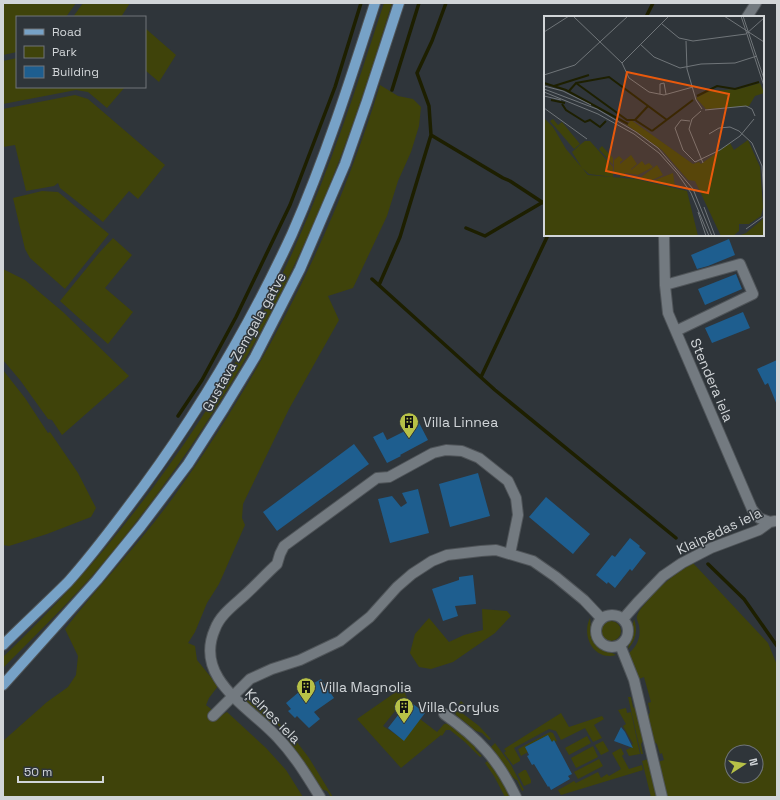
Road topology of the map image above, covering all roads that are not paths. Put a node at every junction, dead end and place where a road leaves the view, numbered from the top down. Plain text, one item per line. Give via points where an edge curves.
1 (375, 3) edge
2 (399, 3) edge
3 (756, 3) edge
4 (748, 16) edge
5 (664, 236) edge
6 (665, 285) junction
7 (676, 331) junction
8 (774, 521) edge
9 (510, 554) junction
10 (601, 618) junction
11 (623, 619) junction
12 (3, 645) edge
13 (620, 646) junction
14 (4, 684) edge
15 (233, 696) junction
16 (444, 714) dead end
17 (213, 716) dead end
18 (320, 797) edge
19 (516, 797) edge
20 (662, 797) edge

1 - 12 main road, Gustava Zemgala gatve via 327,148 292,233 219,374 168,452 103,539 68,581
2 - 14 main road, Gustava Zemgala gatve via 345,164 300,269 255,357 188,464 146,520 97,580
3 - 4 street
5 - 6 street, Stendera iela
6 - 7 street, Stendera iela via 668,313
6 - 7 street via 740,264 753,294
7 - 8 street, Stendera iela via 752,509 759,518
8 - 11 street, Klaipēdas iela via 682,563 663,576
9 - 10 street via 533,561 556,577
9 - 15 street via 496,550 476,551 432,560 408,577 370,617 340,641 250,679
9 - 15 street, Ķelnes iela via 518,515 516,498 508,481 480,458 462,451 446,450 433,453 389,477 377,478 284,546 277,564 225,613 215,628 210,643 214,673
10 - 11 street via 616,615
10 - 13 street via 595,632 598,640 603,645
11 - 13 street via 628,634
13 - 20 street via 634,680
15 - 17 street
15 - 18 street, Ķelnes iela via 278,738 299,763
16 - 19 street via 491,754

